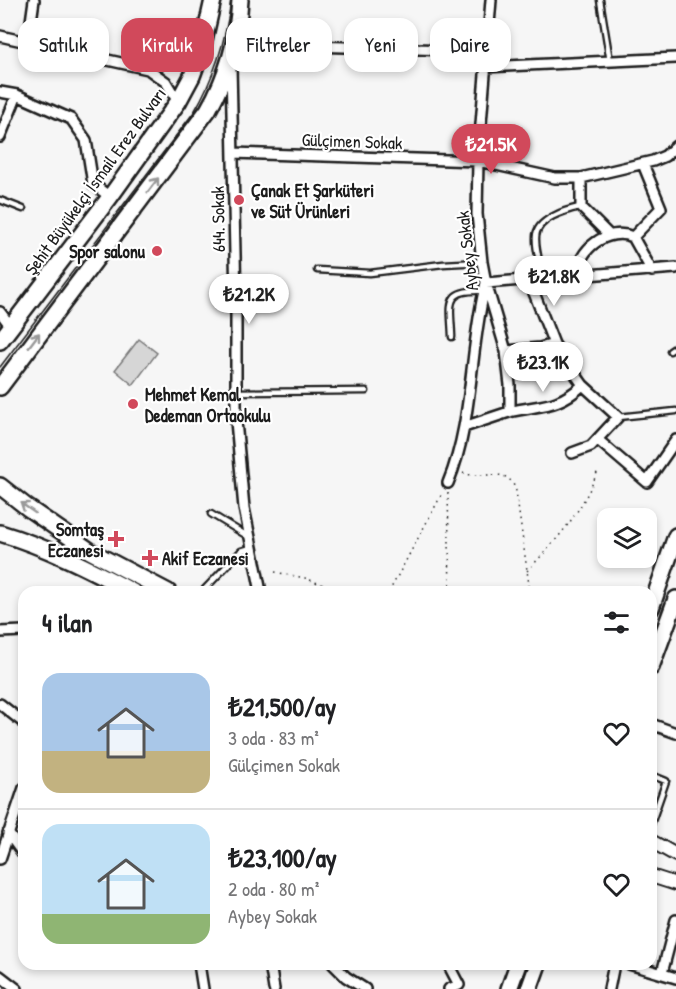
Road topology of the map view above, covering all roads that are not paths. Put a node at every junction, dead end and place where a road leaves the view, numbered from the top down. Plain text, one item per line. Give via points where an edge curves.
1 (34, 0) edge
2 (213, 0) edge
3 (240, 0) edge
4 (491, 0) edge
5 (600, 0) edge
6 (31, 18) edge
7 (238, 18) edge
8 (489, 18) edge
9 (0, 36) edge
10 (18, 40) edge
11 (332, 51) edge
12 (430, 51) edge
13 (676, 58) edge
14 (109, 61) edge
15 (610, 61) junction
16 (511, 66) edge
17 (226, 70) edge
18 (233, 72) edge
19 (485, 72) edge
20 (0, 92) edge
21 (17, 95) junction
22 (178, 102) junction
23 (0, 137) edge
24 (676, 146) edge
25 (233, 153) junction
26 (478, 161) junction
27 (644, 164) junction
28 (581, 178) junction
29 (110, 197) junction
30 (0, 200) edge
31 (581, 207) junction
32 (23, 209) dead end
33 (608, 234) junction
34 (633, 237) junction
35 (482, 262) junction
36 (676, 268) edge
37 (317, 270) dead end
38 (651, 271) junction
39 (578, 276) junction
40 (543, 279) junction
41 (529, 280) junction
42 (485, 287) junction
43 (0, 312) edge
44 (12, 328) junction
45 (452, 337) dead end
46 (0, 341) edge
47 (554, 344) junction
48 (676, 347) edge
49 (506, 351) junction
50 (670, 351) dead end
51 (583, 385) junction
52 (0, 387) edge
53 (366, 391) dead end
54 (235, 392) junction
55 (676, 411) edge
56 (510, 412) junction
57 (618, 417) junction
58 (464, 427) junction
59 (598, 440) junction
60 (676, 440) edge
61 (572, 453) dead end
62 (448, 483) road end
63 (0, 486) edge
64 (211, 514) dead end
65 (0, 533) edge
66 (676, 536) edge
67 (249, 537) junction
68 (251, 548) junction
69 (122, 586) edge
70 (157, 586) edge
71 (208, 586) edge
72 (260, 586) edge
73 (657, 591) edge
74 (676, 599) edge
75 (18, 631) edge
76 (0, 632) edge
77 (657, 651) edge
78 (0, 704) edge
79 (18, 718) edge
80 (657, 726) edge
81 (676, 733) edge
82 (657, 777) edge
83 (18, 805) edge
84 (657, 807) edge
85 (8, 833) junction
86 (657, 844) edge
87 (18, 847) edge
88 (676, 855) edge
89 (0, 858) edge
90 (657, 878) edge
91 (676, 884) edge
92 (676, 920) edge
93 (201, 970) edge
94 (271, 970) edge
95 (339, 970) edge
96 (451, 970) edge
97 (516, 970) edge
98 (536, 970) edge
99 (614, 970) edge
100 (651, 970) edge
101 (662, 973) junction
102 (0, 976) edge
103 (676, 978) edge
104 (17, 989) edge
105 (203, 989) edge
106 (274, 989) edge
107 (365, 989) edge
108 (449, 989) edge
109 (509, 989) edge
110 (529, 989) edge
111 (609, 989) edge

1 - 6 street
2 - 22 main road, Şehit Büyükelçi İsmail Erez Bulvarı via 202,49
3 - 7 main road
4 - 8 street, Aybey Sokak
5 - 15 lane
9 - 10 street
11 - 12 street
13 - 15 street
14 - 22 street via 148,69 166,82
15 - 16 street
52 -> 17 main road via 201,120
18 - 25 street, 644. Sokak
19 - 26 street, Aybey Sokak
20 - 21 street
21 - 23 street
21 - 29 street via 71,119 86,140 93,184
22 - 29 main road, Şehit Büyükelçi İsmail Erez Bulvarı
24 - 27 street, Gülçimen Sokak via 665,156
25 - 26 street, Gülçimen Sokak
25 - 54 street, 644. Sokak
26 - 28 street, Gülçimen Sokak via 555,178
26 - 35 street, Aybey Sokak via 477,214
27 - 28 street, Gülçimen Sokak
27 - 34 street via 661,208
28 - 31 street
29 - 44 main road, Şehit Büyükelçi İsmail Erez Bulvarı
30 - 32 lane
31 - 33 street
31 - 40 lane via 557,213 537,231
33 - 34 street
33 - 39 street via 582,256
34 - 38 street
35 - 37 lane via 370,273
35 - 42 street, Aybey Sokak
36 - 38 street
38 - 39 street
39 - 40 street
40 - 41 street
41 - 42 street
41 - 47 street
42 - 45 lane via 453,298
42 - 49 street, Aybey Sokak
42 - 58 street
43 - 44 street
44 - 46 main road, Şehit Büyükelçi İsmail Erez Bulvarı
47 - 49 street
47 - 51 street
48 - 50 lane
49 - 56 street, Aybey Sokak
51 - 56 street via 558,402
51 - 57 street
53 - 54 lane
54 - 67 street, 644. Sokak via 237,450
55 - 57 lane
56 - 58 street
57 - 59 street
58 - 62 street
59 - 60 street via 647,482
59 - 61 street
70 -> 63 main road via 90,551
64 - 67 lane
65 - 69 main road via 83,565
66 - 73 main road
67 - 68 street, 644. Sokak
68 - 71 lane via 241,550
68 - 72 street, 644. Sokak
74 - 77 main road
75 - 76 street
78 - 79 street
80 - 81 street
82 - 84 lane via 666,781
83 - 85 street
85 - 87 street
85 - 89 street
86 - 88 street
90 - 91 street
92 - 101 street
93 - 105 street
94 - 106 street
95 - 107 street
96 - 108 street via 459,985
97 - 109 main road
98 - 110 main road
99 - 111 street
100 - 101 street
101 - 103 street
102 - 104 street

